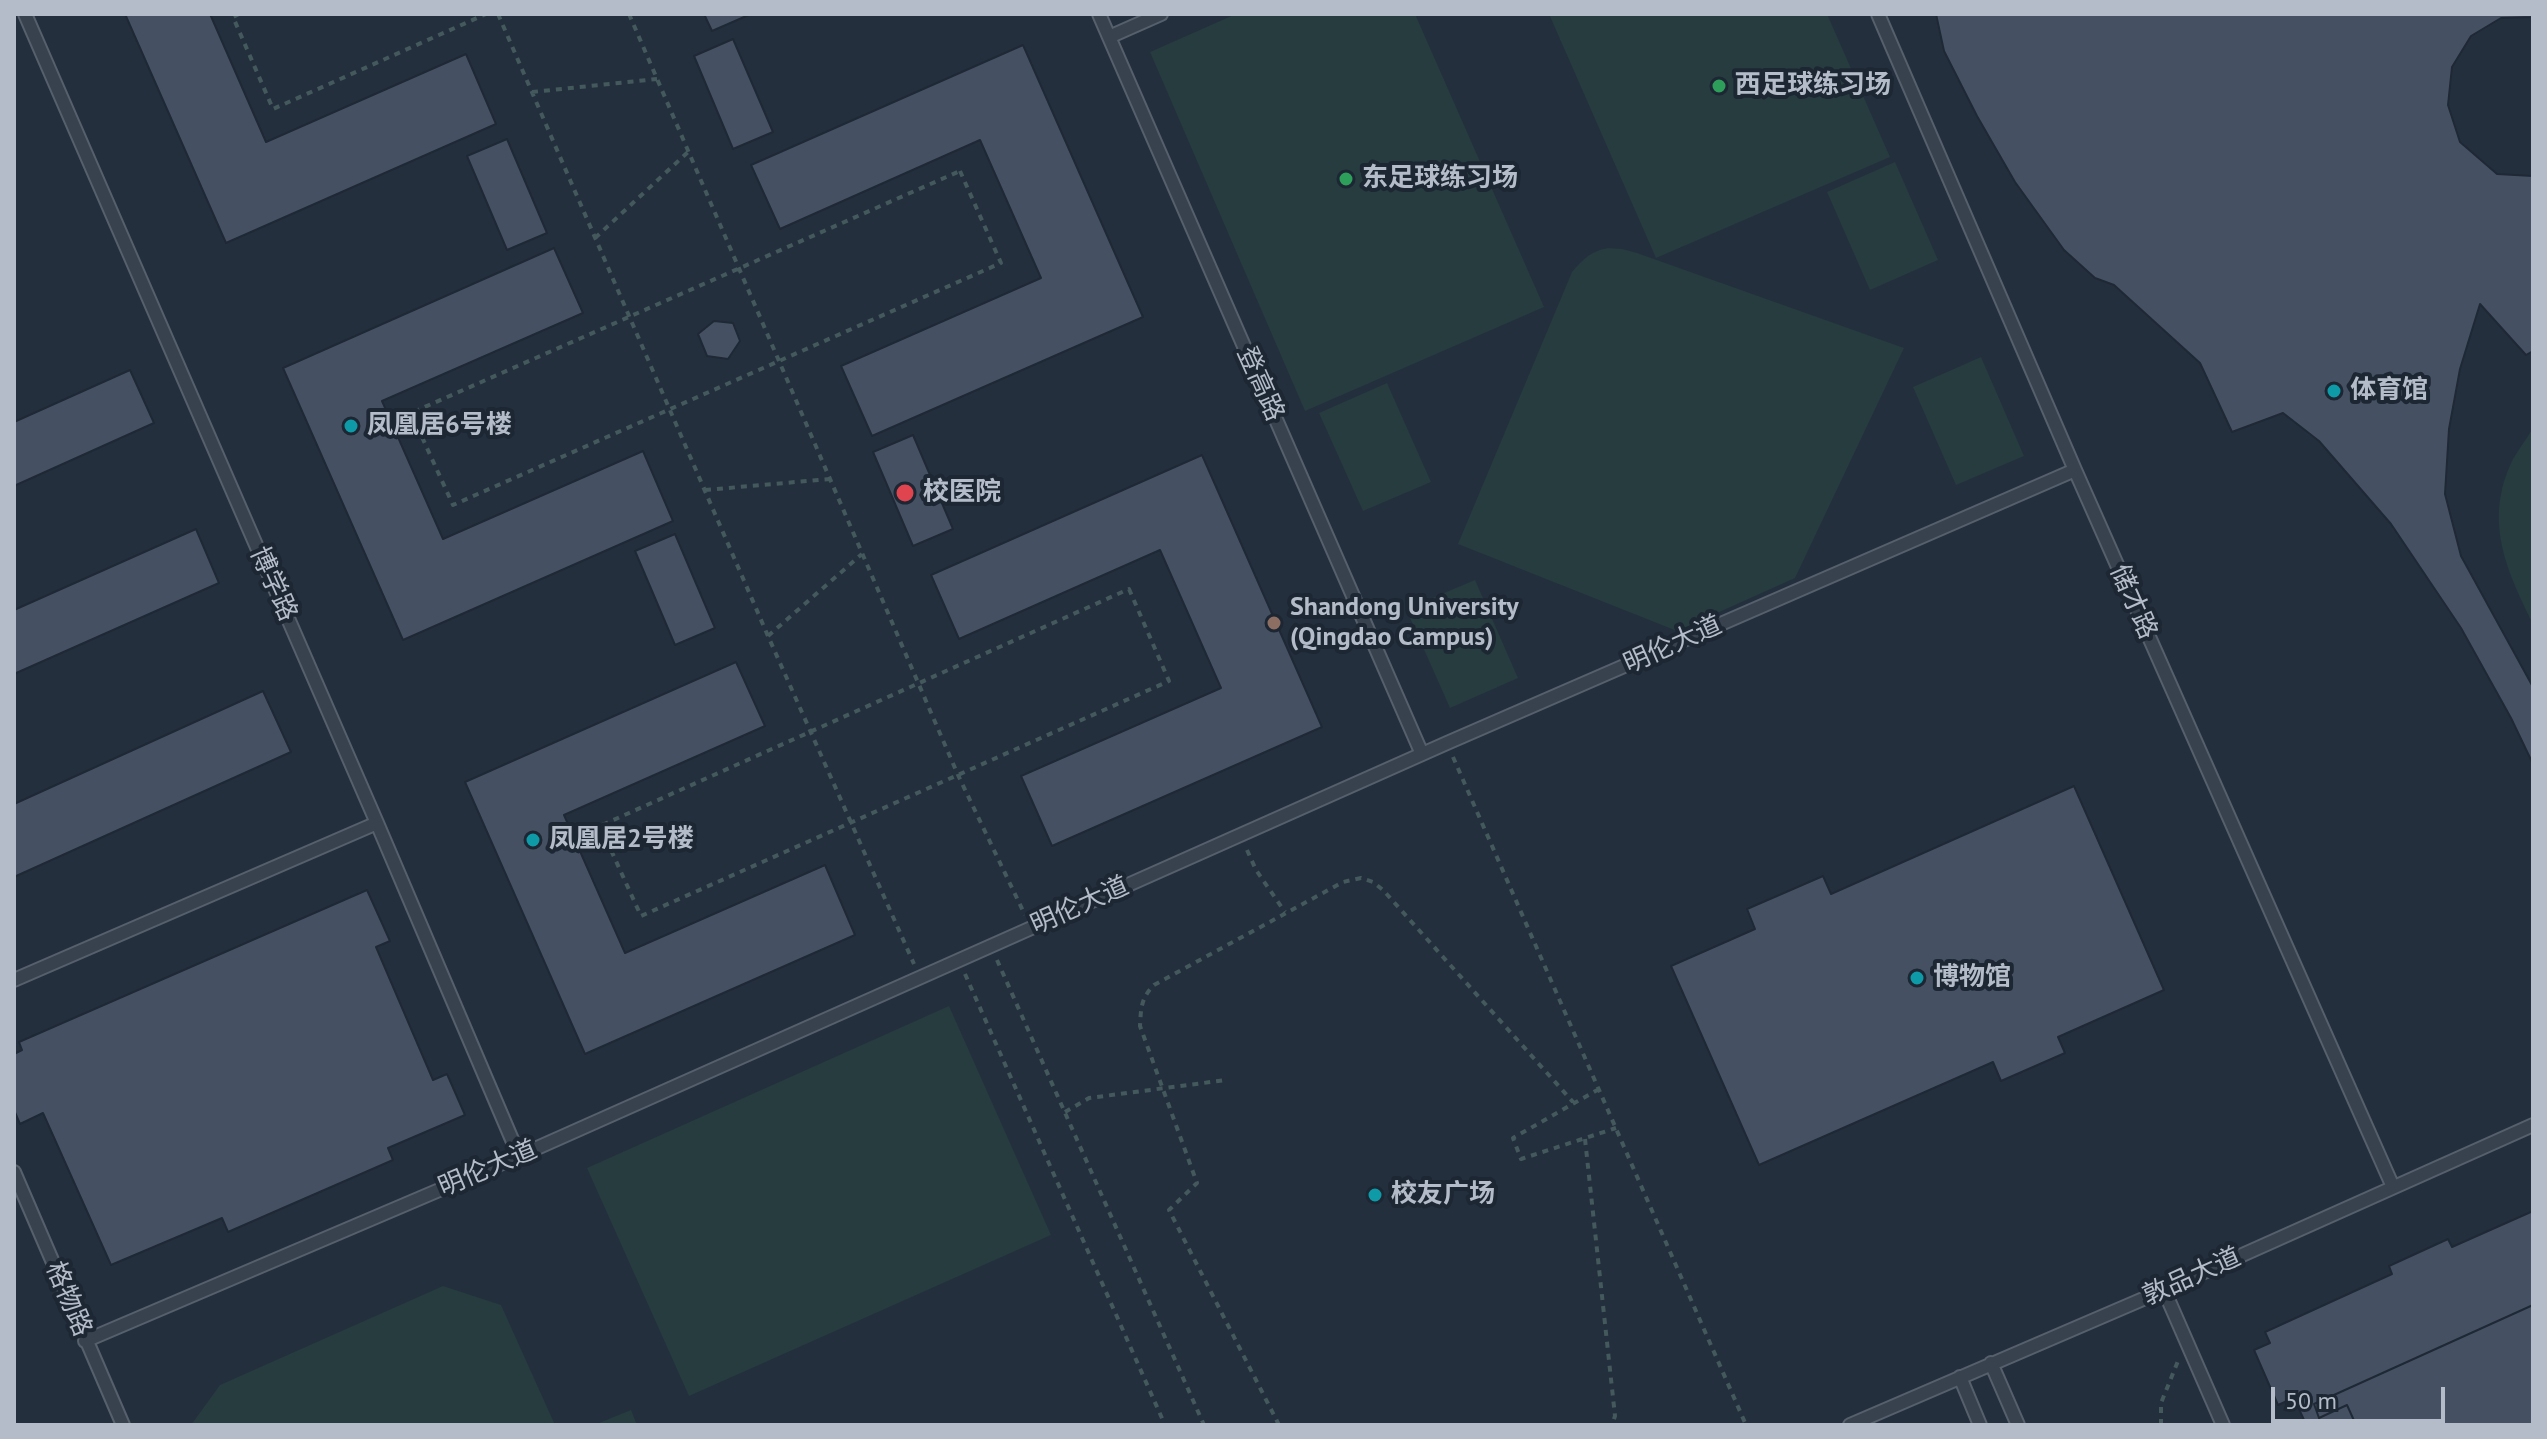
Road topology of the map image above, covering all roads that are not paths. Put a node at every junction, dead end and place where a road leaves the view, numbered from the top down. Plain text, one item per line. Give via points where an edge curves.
1 (25, 14) edge
2 (1099, 14) edge
3 (1161, 14) edge
4 (1878, 14) edge
5 (1109, 37) junction
6 (2075, 470) junction
7 (1422, 754) junction
8 (377, 823) junction
9 (14, 980) edge
10 (2533, 1125) edge
11 (519, 1156) junction
12 (14, 1172) edge
13 (2393, 1187) junction
14 (2164, 1290) junction
15 (85, 1341) junction
16 (1991, 1363) junction
17 (1960, 1377) junction
18 (123, 1425) edge
19 (1850, 1425) edge
20 (1980, 1425) edge
21 (2018, 1425) edge
22 (2223, 1425) edge

1 - 8 lane, 博学路
2 - 5 lane, 登高路
3 - 5 lane
4 - 6 lane, 储才路
5 - 7 lane, 登高路
6 - 7 lane, 明伦大道
6 - 13 lane, 储才路
7 - 11 lane, 明伦大道
8 - 9 lane
8 - 11 lane, 博学路
10 - 13 lane, 敦品大道
11 - 15 lane, 明伦大道
12 - 15 lane, 格物路
13 - 14 lane, 敦品大道
14 - 16 lane, 敦品大道
14 - 22 lane
15 - 18 lane, 格物路
16 - 17 lane, 敦品大道
16 - 21 lane
17 - 19 lane, 敦品大道
17 - 20 lane

